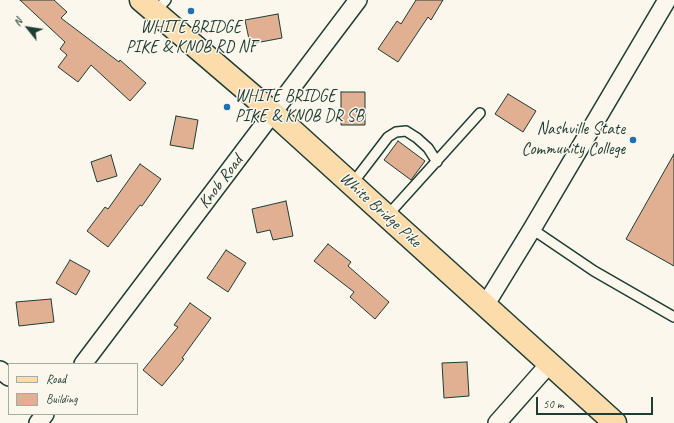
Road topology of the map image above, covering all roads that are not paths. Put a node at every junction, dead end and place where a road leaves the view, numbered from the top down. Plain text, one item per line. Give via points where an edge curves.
1 (358, 0) edge
2 (667, 0) edge
3 (154, 4) edge
4 (273, 113) junction
5 (480, 113) dead end
6 (437, 162) junction
7 (352, 184) junction
8 (387, 216) junction
9 (532, 229) junction
10 (486, 304) junction
11 (674, 317) edge
12 (84, 363) edge
13 (550, 363) junction
14 (0, 370) edge
15 (8, 376) edge
16 (44, 415) edge
17 (38, 423) edge
18 (497, 423) edge
19 (615, 423) edge

1 - 4 street, Knob Road
2 - 9 street
3 - 4 main road, White Bridge Pike
4 - 7 main road, White Bridge Pike
4 - 12 street, Knob Road
5 - 6 lane
6 - 7 lane via 428,148 417,138 406,131 396,132 388,137
6 - 8 lane
7 - 8 main road, White Bridge Pike
8 - 10 main road, White Bridge Pike
9 - 10 street
9 - 11 lane via 594,271
10 - 13 main road, White Bridge Pike
13 - 18 street
13 - 19 main road, White Bridge Pike
14 - 15 street
16 - 17 street

